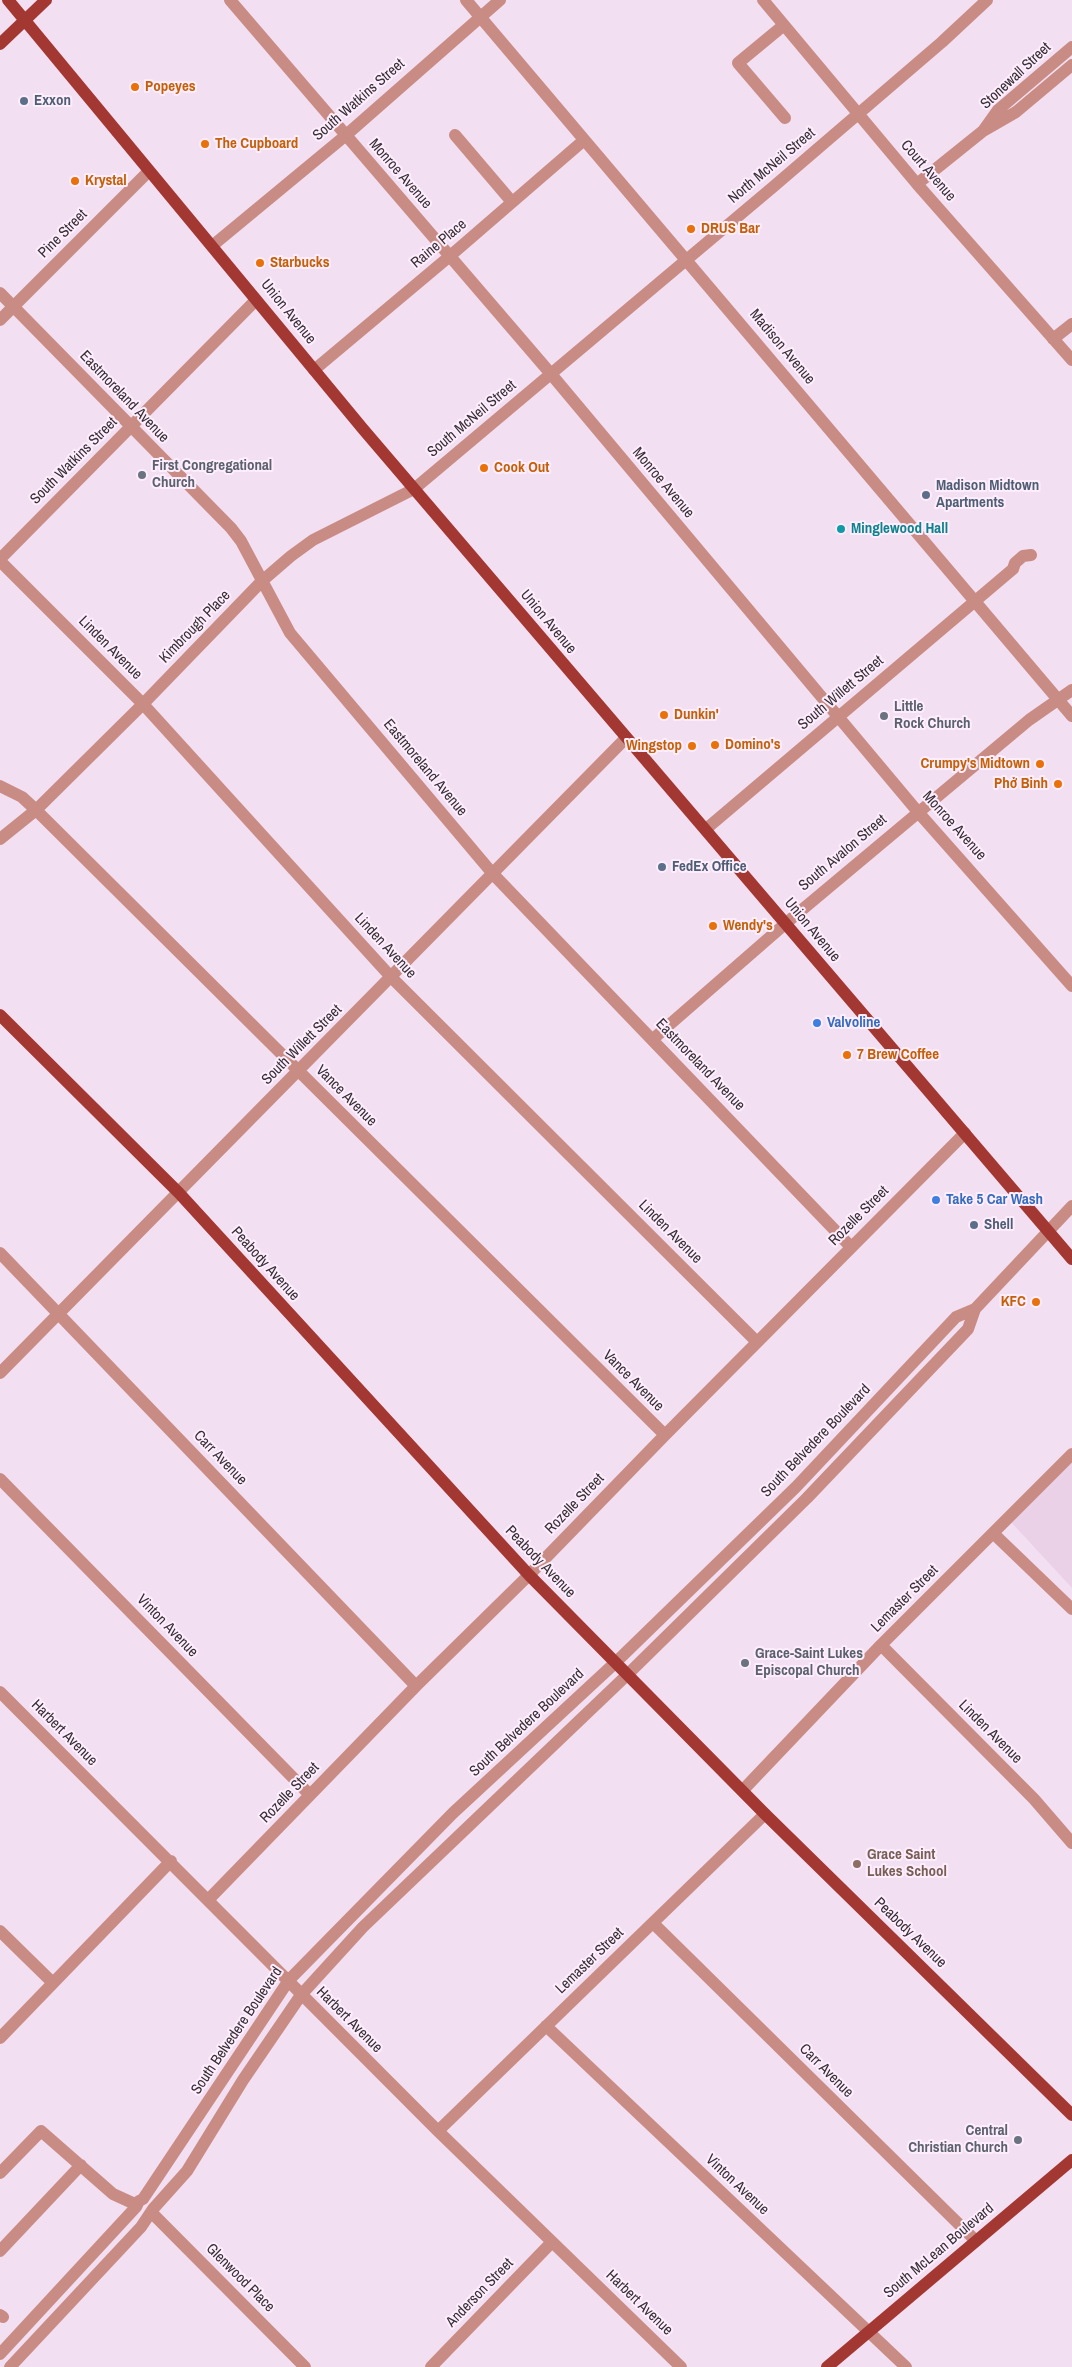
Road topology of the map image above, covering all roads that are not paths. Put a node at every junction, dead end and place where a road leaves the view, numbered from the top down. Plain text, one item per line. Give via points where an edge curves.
1 (8, 0) edge
2 (46, 0) edge
3 (230, 0) edge
4 (466, 0) edge
5 (500, 0) edge
6 (763, 0) edge
7 (987, 0) edge
8 (480, 16) junction
9 (24, 20) junction
10 (784, 24) junction
11 (0, 44) edge
12 (1072, 47) edge
13 (1072, 65) edge
14 (859, 114) junction
15 (785, 118) dead end
16 (983, 130) junction
17 (455, 135) dead end
18 (345, 136) junction
19 (583, 141) junction
20 (148, 172) junction
21 (917, 184) junction
22 (512, 202) junction
23 (212, 246) junction
24 (450, 256) junction
25 (686, 259) junction
26 (0, 293) edge
27 (256, 300) junction
28 (13, 307) junction
29 (0, 320) edge
30 (1072, 324) edge
31 (1053, 339) junction
32 (1072, 360) edge
33 (314, 370) junction
34 (552, 374) junction
35 (130, 427) junction
36 (414, 489) junction
37 (1033, 553) dead end
38 (0, 560) edge
39 (262, 581) junction
40 (975, 601) junction
41 (1072, 690) edge
42 (1058, 699) junction
43 (143, 704) junction
44 (839, 716) junction
45 (1072, 716) edge
46 (626, 738) junction
47 (0, 786) edge
48 (36, 810) junction
49 (918, 812) junction
50 (706, 828) junction
51 (0, 839) edge
52 (493, 874) junction
53 (785, 924) junction
54 (391, 977) junction
55 (1072, 986) edge
56 (0, 1015) edge
57 (652, 1039) junction
58 (298, 1072) junction
59 (965, 1133) junction
60 (179, 1193) junction
61 (1072, 1206) edge
62 (1048, 1230) junction
63 (851, 1247) junction
64 (0, 1253) edge
65 (1072, 1259) edge
66 (975, 1309) junction
67 (60, 1314) junction
68 (757, 1342) junction
69 (0, 1373) edge
70 (664, 1435) junction
71 (1072, 1454) edge
72 (0, 1479) edge
73 (994, 1534) junction
74 (529, 1575) junction
75 (1072, 1609) edge
76 (881, 1645) junction
77 (615, 1663) junction
78 (627, 1675) junction
79 (416, 1686) junction
80 (2, 1698) edge
81 (743, 1790) junction
82 (310, 1796) junction
83 (453, 1813) junction
84 (765, 1814) junction
85 (468, 1827) junction
86 (1072, 1843) edge
87 (171, 1861) junction
88 (208, 1899) junction
89 (653, 1923) junction
90 (0, 1931) edge
91 (289, 1980) junction
92 (53, 1983) junction
93 (301, 1995) junction
94 (546, 2026) junction
95 (0, 2038) edge
96 (1072, 2115) edge
97 (438, 2131) junction
98 (1072, 2160) edge
99 (81, 2166) junction
100 (0, 2173) edge
101 (139, 2204) junction
102 (152, 2212) junction
103 (976, 2241) junction
104 (552, 2242) junction
105 (0, 2251) edge
106 (869, 2332) junction
107 (0, 2354) edge
108 (10, 2367) edge
109 (305, 2367) edge
110 (431, 2367) edge
111 (681, 2367) edge
112 (827, 2367) edge
113 (906, 2367) edge

1 - 9 main road, Union Avenue
2 - 9 main road
3 - 18 street, Monroe Avenue
4 - 8 street, Madison Avenue
5 - 8 street, South Watkins Street
6 - 10 street, Court Avenue
7 - 14 street, North McNeil Street
8 - 18 street, South Watkins Street
8 - 19 street, Madison Avenue
9 - 11 main road
9 - 20 main road, Union Avenue
10 - 14 street, Court Avenue
10 - 15 street via 738,63
12 - 16 street, Stonewall Street via 998,110
13 - 16 street, Stonewall Street via 1016,112
14 - 21 street, Court Avenue
14 - 25 street, North McNeil Street
16 - 21 street, Stonewall Street
17 - 22 street
18 - 23 street, South Watkins Street
18 - 24 street, Monroe Avenue
19 - 22 street, Raine Place
19 - 25 street, Madison Avenue
20 - 23 main road, Union Avenue
20 - 28 street, Pine Street
21 - 31 street, Court Avenue
22 - 24 street, Raine Place
23 - 27 main road, Union Avenue
24 - 33 street, Raine Place
24 - 34 street, Monroe Avenue
25 - 34 street, North McNeil Street
25 - 40 street, Madison Avenue
26 - 28 street, Eastmoreland Avenue
27 - 33 main road, Union Avenue
27 - 35 street, South Watkins Street
28 - 29 street, Pine Street
28 - 35 street, Eastmoreland Avenue
30 - 31 street
31 - 32 street, Court Avenue
33 - 36 main road, Union Avenue
34 - 36 street, South McNeil Street
34 - 44 street, Monroe Avenue
35 - 38 street, South Watkins Street
35 - 39 street, Eastmoreland Avenue via 231,528
36 - 39 street, Kimbrough Place via 313,540
36 - 46 main road, Union Avenue
37 - 40 street, South Willett Street via 1028,562
38 - 43 street, Linden Avenue
39 - 43 street, Kimbrough Place
39 - 52 street, Eastmoreland Avenue via 290,633
40 - 42 street, Madison Avenue
40 - 44 street, South Willett Street
41 - 42 street, South Avalon Street
42 - 45 street, Madison Avenue
42 - 49 street, South Avalon Street via 1034,715
43 - 48 street, Kimbrough Place
43 - 54 street, Linden Avenue
44 - 49 street, Monroe Avenue
44 - 50 street, South Willett Street
46 - 50 main road, Union Avenue
46 - 52 street, South Willett Street
47 - 48 street, Vance Avenue
48 - 51 street, Kimbrough Place
48 - 58 street, Vance Avenue
49 - 53 street, South Avalon Street
49 - 55 street, Monroe Avenue
50 - 53 main road, Union Avenue
52 - 54 street, South Willett Street
52 - 57 street, Eastmoreland Avenue
53 - 57 street, South Avalon Street
53 - 59 main road, Union Avenue
54 - 58 street, South Willett Street
54 - 68 street, Linden Avenue
56 - 60 main road, Peabody Avenue
57 - 63 street, Eastmoreland Avenue
58 - 60 street, South Willett Street
58 - 70 street, Vance Avenue
59 - 62 main road, Union Avenue
59 - 63 street, Rozelle Street
60 - 67 street, South Willett Street
60 - 74 main road, Peabody Avenue
61 - 62 street, South Belvedere Boulevard
62 - 65 main road, Union Avenue
62 - 66 street, South Belvedere Boulevard
63 - 68 street, Rozelle Street
64 - 67 street, Carr Avenue
66 - 77 street, South Belvedere Boulevard via 956,1318 796,1487
66 - 78 street, South Belvedere Boulevard via 968,1329 807,1498
67 - 69 street, South Willett Street
67 - 79 street, Carr Avenue
68 - 70 street, Rozelle Street
70 - 74 street, Rozelle Street
71 - 73 street, Lemaster Street
72 - 82 street, Vinton Avenue
73 - 75 street
73 - 76 street, Lemaster Street
74 - 77 main road, Peabody Avenue
74 - 79 street, Rozelle Street
76 - 81 street, Lemaster Street
76 - 86 street, Linden Avenue via 1034,1799
77 - 78 main road, Peabody Avenue
77 - 83 street, South Belvedere Boulevard
78 - 81 main road, Peabody Avenue
78 - 85 street, South Belvedere Boulevard
79 - 82 street, Rozelle Street
80 - 87 street, Harbert Avenue
81 - 84 main road, Peabody Avenue
82 - 88 street, Rozelle Street
83 - 85 street
83 - 91 street, South Belvedere Boulevard
84 - 89 street, Lemaster Street
84 - 96 main road, Peabody Avenue
85 - 93 street, South Belvedere Boulevard via 363,1927
87 - 88 street, Harbert Avenue
87 - 92 street
88 - 91 street, Harbert Avenue
89 - 94 street, Lemaster Street
89 - 103 street, Carr Avenue
90 - 92 street
91 - 93 street, Harbert Avenue
91 - 101 street, South Belvedere Boulevard
92 - 95 street
93 - 97 street, Harbert Avenue
93 - 102 street, South Belvedere Boulevard via 187,2171
94 - 97 street, Lemaster Street
94 - 106 street, Vinton Avenue
97 - 104 street, Harbert Avenue
98 - 103 main road, South McLean Boulevard
99 - 100 street via 41,2131
99 - 101 street via 113,2194
99 - 105 street
101 - 102 street via 140,2214
101 - 107 street, South Belvedere Boulevard
102 - 108 street, South Belvedere Boulevard via 142,2227
102 - 109 street, Glenwood Place
103 - 106 main road, South McLean Boulevard
104 - 110 street, Anderson Street
104 - 111 street, Harbert Avenue
106 - 112 main road, South McLean Boulevard
106 - 113 street, Vinton Avenue

